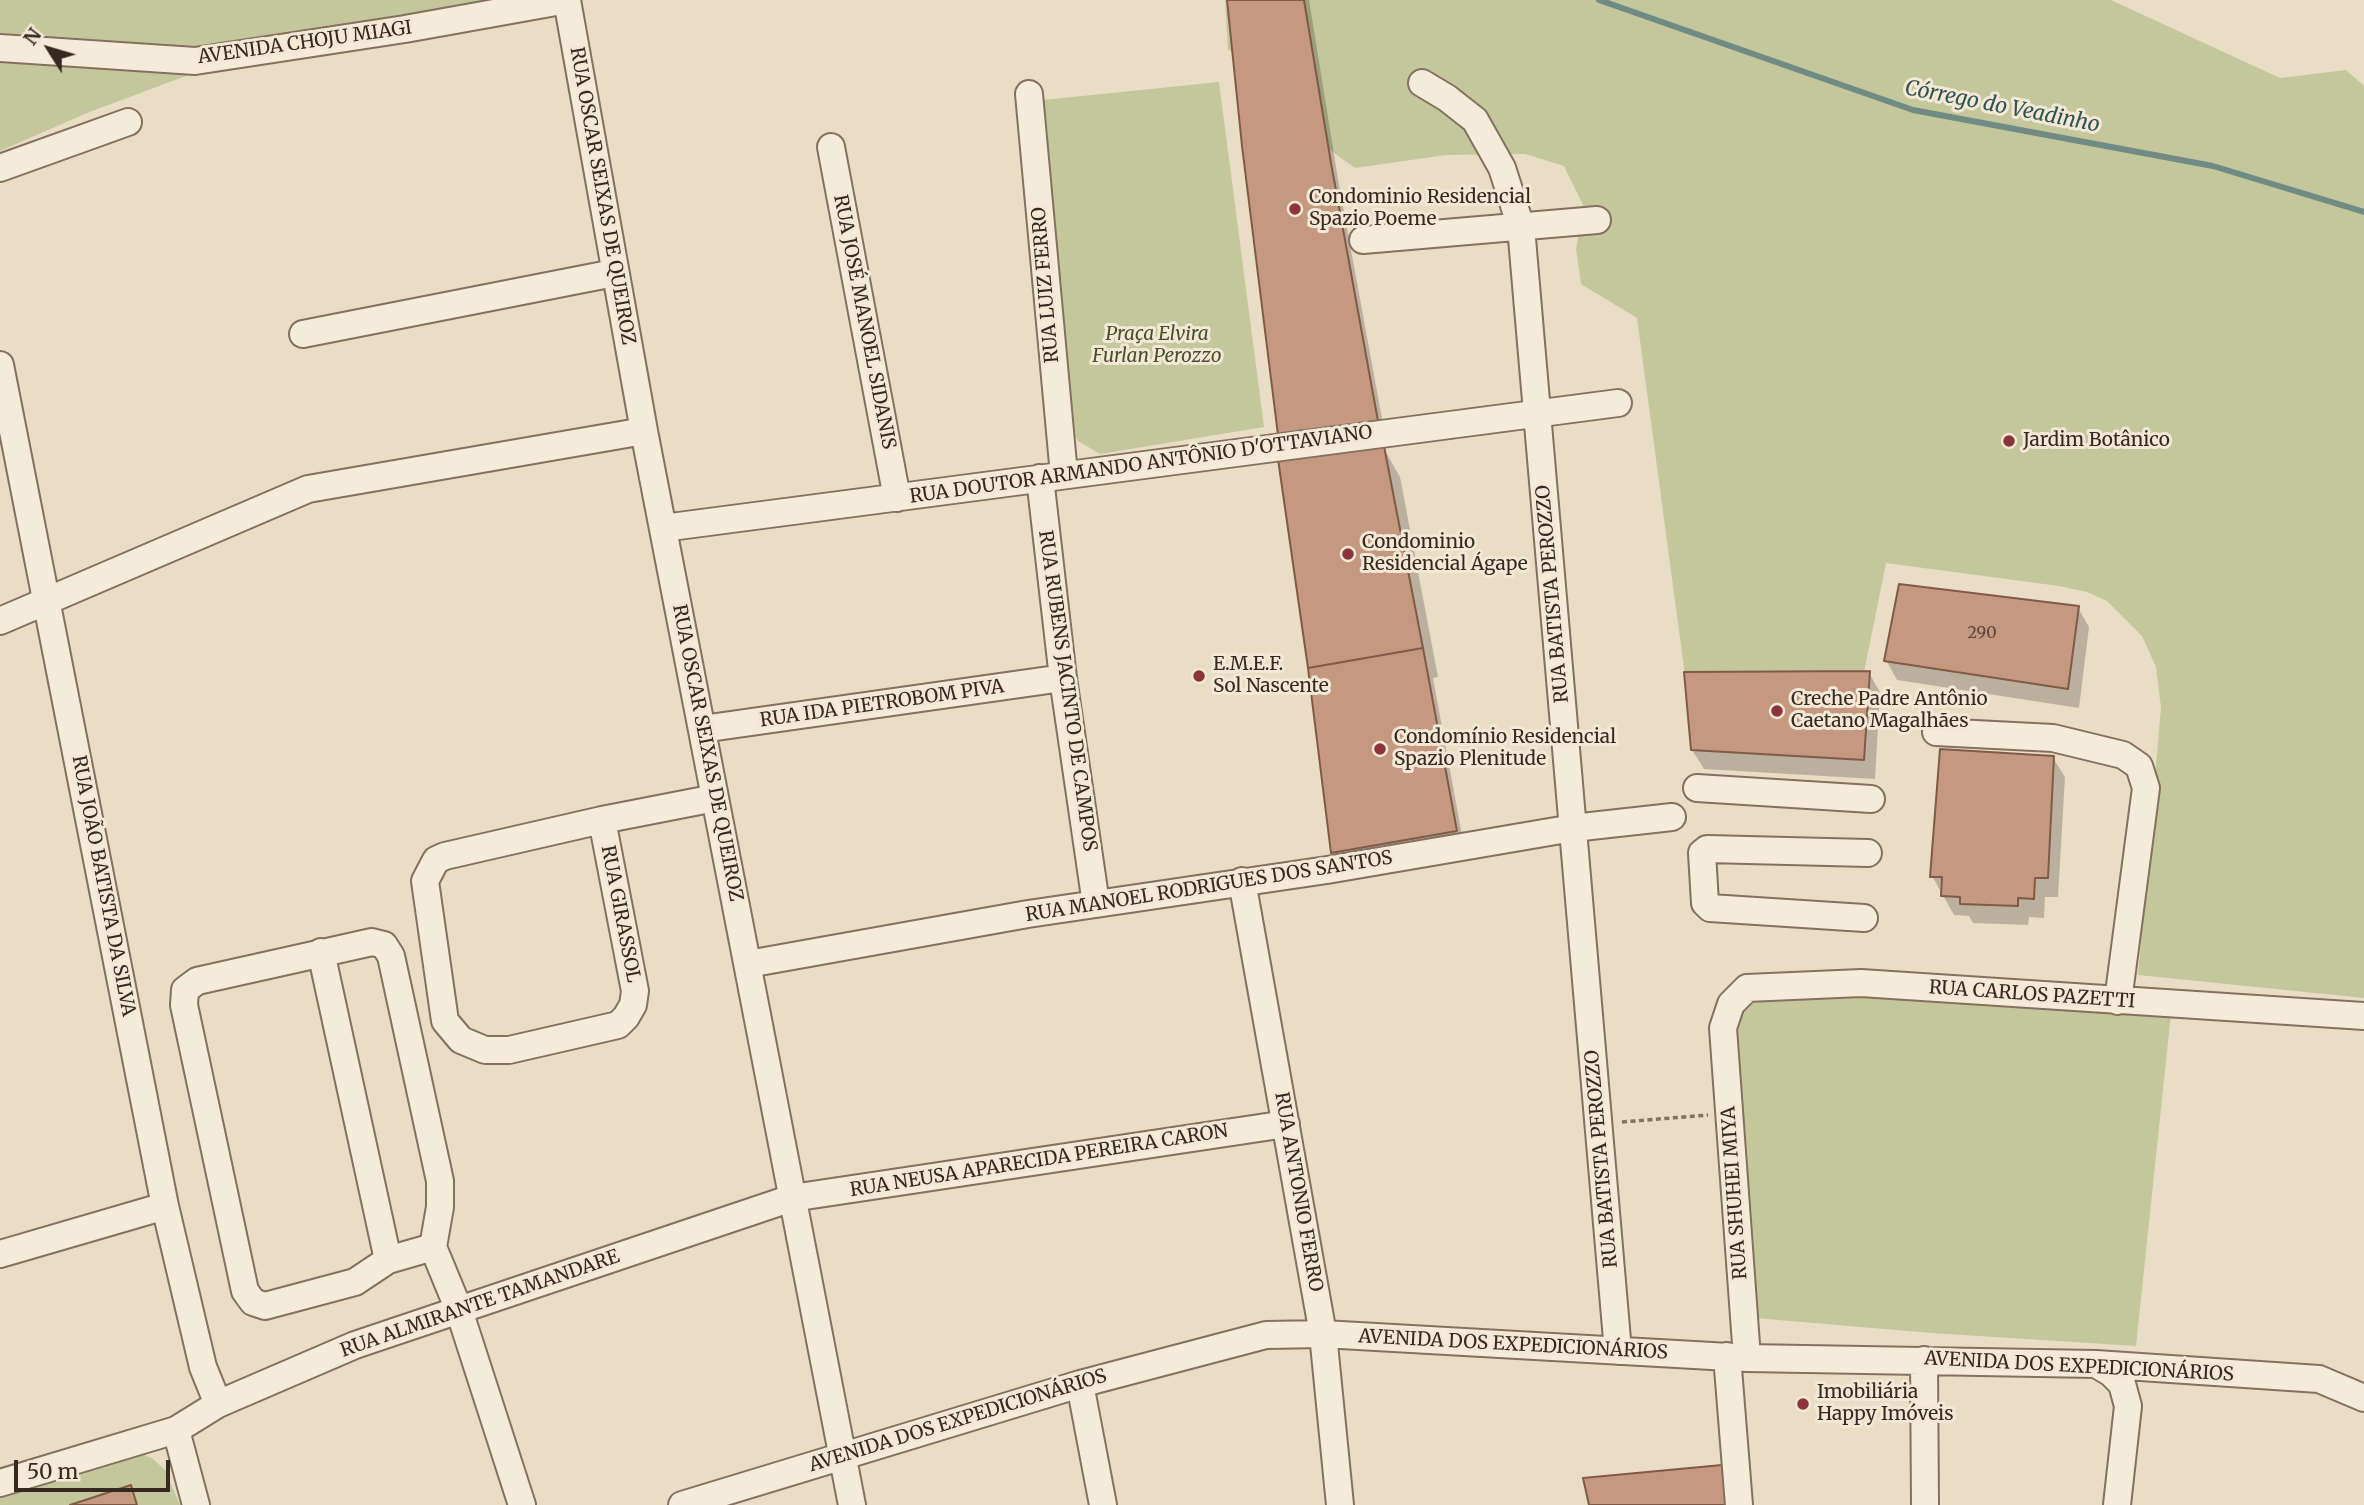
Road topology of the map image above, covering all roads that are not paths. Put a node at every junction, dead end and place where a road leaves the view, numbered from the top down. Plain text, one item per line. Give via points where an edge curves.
1 (567, 0) edge
2 (0, 48) edge
3 (1422, 83) dead end
4 (1029, 94) dead end
5 (128, 122) dead end
6 (831, 147) dead end
7 (0, 167) edge
8 (1597, 220) dead end
9 (1521, 227) junction
10 (1363, 240) dead end
11 (614, 273) junction
12 (303, 334) dead end
13 (0, 365) edge
14 (1618, 403) dead end
15 (1538, 414) junction
16 (644, 431) junction
17 (1052, 477) junction
18 (897, 498) junction
19 (663, 528) junction
20 (47, 600) junction
21 (0, 621) edge
22 (1063, 678) junction
23 (702, 729) junction
24 (1936, 732) dead end
25 (1698, 788) dead end
26 (715, 798) junction
27 (1871, 799) dead end
28 (1671, 817) dead end
29 (602, 820) junction
30 (1573, 828) junction
31 (1868, 853) dead end
32 (1242, 881) junction
33 (1096, 904) junction
34 (1864, 918) dead end
35 (321, 952) junction
36 (748, 964) junction
37 (2118, 1000) junction
38 (2364, 1016) edge
39 (1723, 1028) joint
40 (1286, 1124) junction
41 (792, 1198) junction
42 (165, 1206) junction
43 (433, 1247) junction
44 (0, 1254) edge
45 (388, 1259) junction
46 (460, 1310) junction
47 (1323, 1334) junction
48 (1618, 1351) junction
49 (1737, 1357) junction
50 (1924, 1360) junction
51 (2096, 1364) junction
52 (2176, 1370) junction
53 (2319, 1379) junction
54 (1080, 1384) junction
55 (2364, 1385) edge
56 (2364, 1398) edge
57 (218, 1404) junction
58 (2128, 1406) junction
59 (176, 1430) junction
60 (842, 1456) junction
61 (0, 1483) edge
62 (196, 1505) edge
63 (522, 1505) edge
64 (682, 1505) edge
65 (852, 1505) edge
66 (1103, 1505) edge
67 (1340, 1505) edge
68 (1739, 1505) edge
69 (1925, 1505) edge
70 (2117, 1505) edge

1 - 2 street, AVENIDA CHOJU MIAGI via 195,61
1 - 11 street, RUA OSCAR SEIXAS DE QUEIROZ
3 - 9 street, RUA BATISTA PEROZZO via 1475,120 1502,169
4 - 17 street, RUA LUIZ FERRO
5 - 7 street
6 - 18 street, RUA JOSÉ MANOEL SIDANIS
8 - 9 street
9 - 10 street
9 - 15 street, RUA BATISTA PEROZZO
11 - 12 street
11 - 16 street, RUA OSCAR SEIXAS DE QUEIROZ
13 - 20 street, RUA JOÃO BATISTA DA SILVA
14 - 15 street, RUA DOUTOR ARMANDO ANTÔNIO D'OTTAVIANO
15 - 17 street, RUA DOUTOR ARMANDO ANTÔNIO D'OTTAVIANO
15 - 30 street, RUA BATISTA PEROZZO
16 - 19 street, RUA OSCAR SEIXAS DE QUEIROZ
16 - 20 street via 308,489
17 - 18 street, RUA DOUTOR ARMANDO ANTÔNIO D'OTTAVIANO
17 - 22 street, RUA RUBENS JACINTO DE CAMPOS
18 - 19 street, RUA DOUTOR ARMANDO ANTÔNIO D'OTTAVIANO
19 - 23 street, RUA OSCAR SEIXAS DE QUEIROZ
20 - 21 street
20 - 42 street, RUA JOÃO BATISTA DA SILVA
22 - 23 street, RUA IDA PIETROBOM PIVA
22 - 33 street, RUA RUBENS JACINTO DE CAMPOS
23 - 26 street, RUA OSCAR SEIXAS DE QUEIROZ
24 - 37 street via 2053,738 2123,755 2139,766 2146,788
25 - 27 street
26 - 29 street, RUA GIRASSOL
26 - 36 street, RUA OSCAR SEIXAS DE QUEIROZ
28 - 30 street, RUA MANOEL RODRIGUES DOS SANTOS
29 - 29 street, RUA GIRASSOL via 445,856 429,869 425,881 445,1021 461,1040 485,1050 509,1050 618,1025 626,1017 635,991
30 - 32 street, RUA MANOEL RODRIGUES DOS SANTOS
30 - 48 street, RUA BATISTA PEROZZO
31 - 34 street via 1707,849 1702,853 1705,903 1710,908
32 - 33 street, RUA MANOEL RODRIGUES DOS SANTOS
32 - 40 street, RUA ANTONIO FERRO
33 - 36 street, RUA MANOEL RODRIGUES DOS SANTOS
35 - 43 street via 372,942 384,945 391,956 440,1181
35 - 45 street
35 - 45 street via 197,981 185,990 184,1004 245,1291 253,1302 265,1306 355,1282
36 - 41 street, RUA OSCAR SEIXAS DE QUEIROZ
37 - 38 street, RUA CARLOS PAZETTI
37 - 39 street, RUA CARLOS PAZETTI via 1861,983 1747,988 1731,1004
39 - 49 street, RUA SHUHEI MIYA
40 - 41 street, RUA NEUSA APARECIDA PEREIRA CARON
40 - 47 street, RUA ANTONIO FERRO
41 - 46 street, RUA ALMIRANTE TAMANDARE
41 - 60 street, RUA OSCAR SEIXAS DE QUEIROZ
42 - 44 street
42 - 57 street, RUA JOÃO BATISTA DA SILVA via 204,1367
43 - 45 street
43 - 46 street
46 - 57 street, RUA ALMIRANTE TAMANDARE via 355,1345
46 - 63 street
47 - 48 street, AVENIDA DOS EXPEDICIONÁRIOS
47 - 54 street, AVENIDA DOS EXPEDICIONÁRIOS via 1266,1335
47 - 67 street, RUA ANTONIO FERRO
48 - 49 street, AVENIDA DOS EXPEDICIONÁRIOS
49 - 50 street, AVENIDA DOS EXPEDICIONÁRIOS
49 - 68 street, RUA SHUHEI MIYA
50 - 51 street, AVENIDA DOS EXPEDICIONÁRIOS
50 - 69 street
51 - 52 street, AVENIDA DOS EXPEDICIONÁRIOS
51 - 58 street via 2122,1384
52 - 53 street, AVENIDA DOS EXPEDICIONÁRIOS
52 - 58 street via 2157,1378
53 - 55 street
53 - 56 street, AVENIDA DOS EXPEDICIONÁRIOS
54 - 60 street, AVENIDA DOS EXPEDICIONÁRIOS
54 - 66 street
57 - 59 street, RUA ALMIRANTE TAMANDARE
58 - 70 street
59 - 61 street, RUA ALMIRANTE TAMANDARE
59 - 62 street
60 - 64 street, AVENIDA DOS EXPEDICIONÁRIOS
60 - 65 street, RUA OSCAR SEIXAS DE QUEIROZ

